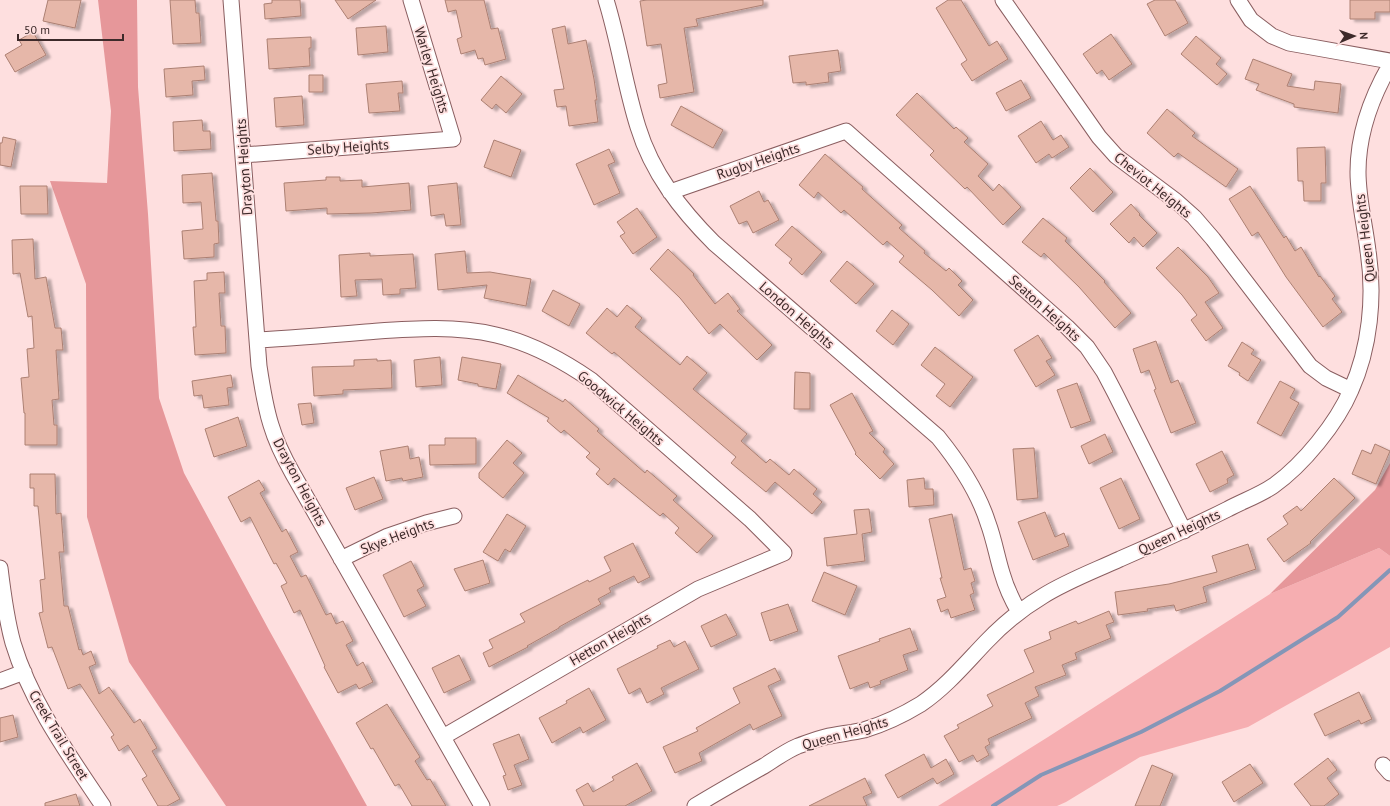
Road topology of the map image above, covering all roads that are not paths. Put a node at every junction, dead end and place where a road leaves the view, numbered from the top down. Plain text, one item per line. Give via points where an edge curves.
1 (231, 0) edge
2 (411, 0) edge
3 (606, 0) edge
4 (1003, 0) edge
5 (1238, 0) edge
6 (1390, 62) edge
7 (1390, 65) edge
8 (846, 131) joint
9 (452, 139) joint
10 (243, 155) junction
11 (670, 192) junction
12 (257, 340) junction
13 (1351, 390) junction
14 (454, 516) dead end
15 (1184, 532) junction
16 (784, 553) joint
17 (341, 559) junction
18 (0, 568) edge
19 (1019, 612) junction
20 (24, 672) junction
21 (0, 681) edge
22 (443, 737) junction
23 (704, 804) edge
24 (103, 806) edge
25 (482, 806) edge

1 - 10 street, Drayton Heights
2 - 9 street, Warley Heights
3 - 11 street, London Heights via 638,129 660,178
4 - 13 street, Cheviot Heights via 1099,137 1116,156 1194,217 1310,366 1326,378
5 - 6 street via 1251,20 1272,36 1289,43
7 - 13 street, Queen Heights via 1378,85 1370,106 1360,149 1359,193 1371,282 1366,341
8 - 11 street, Rugby Heights
8 - 15 street, Seaton Heights via 1087,347 1104,372
9 - 10 street, Selby Heights
10 - 12 street, Drayton Heights
11 - 19 street, London Heights via 714,243 938,437 950,451 979,499 1002,573
12 - 16 street, Goodwick Heights via 443,328 496,335 528,345 571,366 591,380 750,519
12 - 17 street, Drayton Heights via 264,398 280,450
13 - 15 street, Queen Heights via 1337,418 1292,470 1272,486
14 - 17 street, Skye Heights via 388,536
15 - 19 street, Queen Heights via 1068,582
16 - 22 street, Hetton Heights via 698,589
17 - 22 street, Drayton Heights
18 - 20 street, Creek Trail Street via 4,605
19 - 23 street, Queen Heights via 988,639 938,691 902,715 882,724 825,737 795,747
20 - 21 street
20 - 24 street, Creek Trail Street via 42,711 62,745
22 - 25 street, Drayton Heights

